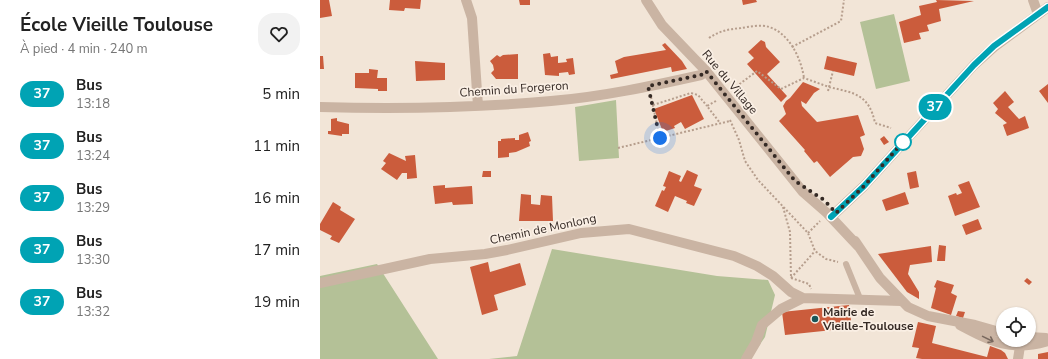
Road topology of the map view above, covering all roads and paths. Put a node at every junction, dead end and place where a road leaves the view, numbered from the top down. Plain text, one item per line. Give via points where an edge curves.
1 (466, 0) edge
2 (646, 0) edge
3 (844, 0) edge
4 (1033, 0) edge
5 (1048, 7) edge
6 (1038, 14) junction
7 (709, 38) dead end
8 (792, 47) junction
9 (706, 71) junction
10 (833, 71) dead end
11 (804, 78) junction
12 (648, 86) junction
13 (829, 87) junction
14 (828, 91) dead end
15 (722, 97) junction
16 (653, 105) junction
17 (478, 106) junction
18 (707, 106) junction
19 (320, 107) edge
20 (720, 123) junction
21 (891, 128) dead end
22 (660, 138) junction
23 (618, 148) dead end
24 (783, 206) junction
25 (833, 215) junction
26 (820, 221) dead end
27 (808, 233) junction
28 (815, 252) junction
29 (834, 260) dead end
30 (846, 264) dead end
31 (791, 278) junction
32 (320, 283) edge
33 (803, 298) junction
34 (861, 301) junction
35 (901, 301) junction
36 (953, 321) junction
37 (996, 331) edge
38 (1036, 337) edge
39 (1048, 338) edge
40 (1048, 341) edge
41 (1036, 342) edge
42 (996, 343) edge
43 (1020, 347) edge
44 (746, 359) edge
45 (1018, 359) edge

1 - 17 street via 472,18
2 - 9 street, Rue du Village via 662,25
3 - 8 path via 841,21
4 - 6 street
5 - 6 street
6 - 25 street via 994,46 974,65 864,186
7 - 8 path via 729,29 769,26 786,37
8 - 11 path via 802,65
9 - 12 street, Chemin du Forgeron via 701,75
9 - 15 street, Rue du Village
10 - 13 path
11 - 13 path
11 - 15 path via 781,88 757,71
12 - 16 path
12 - 17 street, Chemin du Forgeron via 552,101
13 - 14 path
13 - 21 path via 857,94 866,101 873,112 875,123
15 - 18 path
15 - 25 street, Rue du Village via 795,181 824,200
16 - 18 path via 691,93 698,95
16 - 22 path
17 - 19 street, Chemin du Forgeron
18 - 20 path
20 - 22 path
20 - 24 path via 730,120 740,140 745,161 758,180
22 - 23 path
24 - 27 path
24 - 31 path via 790,232
25 - 35 street, Rue du Village via 850,232 880,278
26 - 27 path
27 - 28 path
28 - 29 path via 826,259
28 - 31 path
30 - 34 lane
31 - 33 path via 809,284 812,291
32 - 33 street, Chemin de Monlong via 430,259 500,251 581,233 628,229 734,256 757,266
33 - 34 street, Chemin de Monlong
33 - 44 street via 781,309 762,325
34 - 35 street, Chemin de Monlong
35 - 36 street, Rue du Village via 916,311
36 - 37 street, Rue du Village
36 -> 42 street, Rue du Village
38 - 39 street
40 - 41 street, Rue du Village
43 - 45 street

